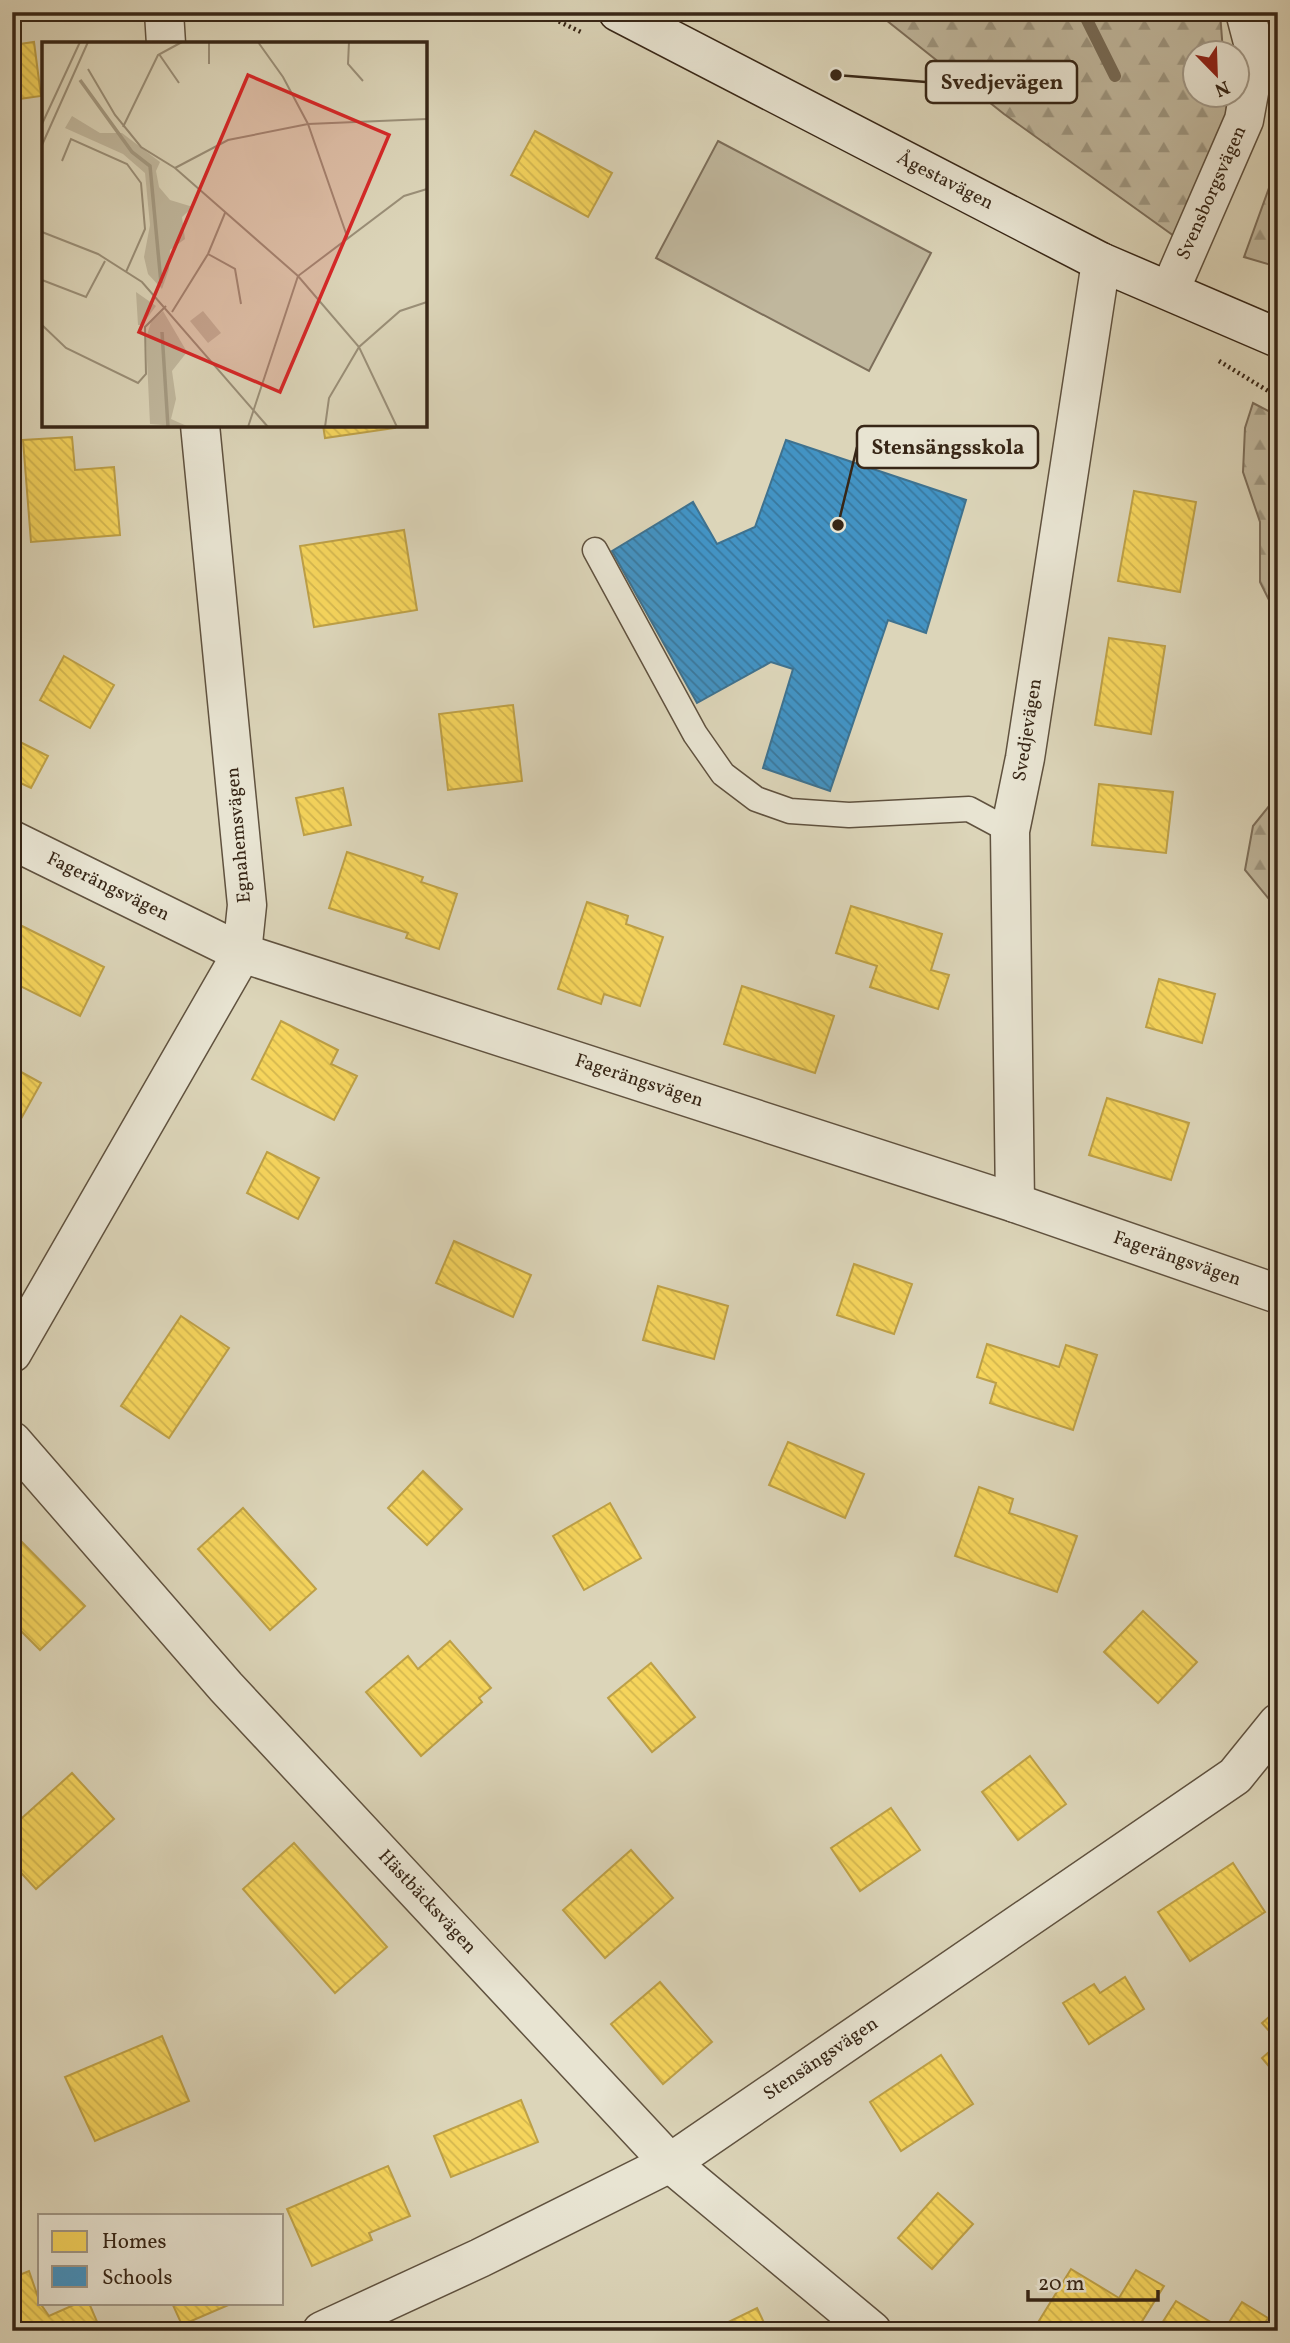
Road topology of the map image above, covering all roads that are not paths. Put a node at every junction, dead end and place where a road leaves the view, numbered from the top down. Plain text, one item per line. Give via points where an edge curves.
1 (164, 12) edge
2 (618, 12) edge
3 (1245, 12) edge
4 (166, 42) edge
5 (1101, 262) junction
6 (1170, 290) junction
7 (1278, 338) edge
8 (200, 427) edge
9 (595, 550) dead end
10 (1010, 831) junction
11 (12, 840) edge
12 (242, 953) junction
13 (1016, 1203) junction
14 (1278, 1294) edge
15 (12, 1353) edge
16 (12, 1441) edge
17 (1278, 1723) edge
18 (670, 2163) junction
19 (322, 2331) edge
20 (872, 2331) edge

1 - 4 street
2 - 5 street, Ågestavägen
3 - 6 street, Svensborgsvägen via 1255,54 1244,120
5 - 6 street, Ågestavägen
5 - 10 street, Svedjevägen
6 - 7 street, Ågestavägen
8 - 12 street, Egnahemsvägen via 247,905
9 - 10 lane via 695,734 723,774 756,799 790,811 849,815 969,809
10 - 13 street, Svedjevägen
11 - 12 street, Fagerängsvägen
12 - 13 street, Fagerängsvägen
12 - 15 street, Egnahemsvägen
13 - 14 street, Fagerängsvägen
16 - 18 street, Hästbäcksvägen via 226,1687
17 - 18 street, Stensängsvägen via 1235,1776
18 - 19 street, Stensängsvägen
18 - 20 street, Hästbäcksvägen

